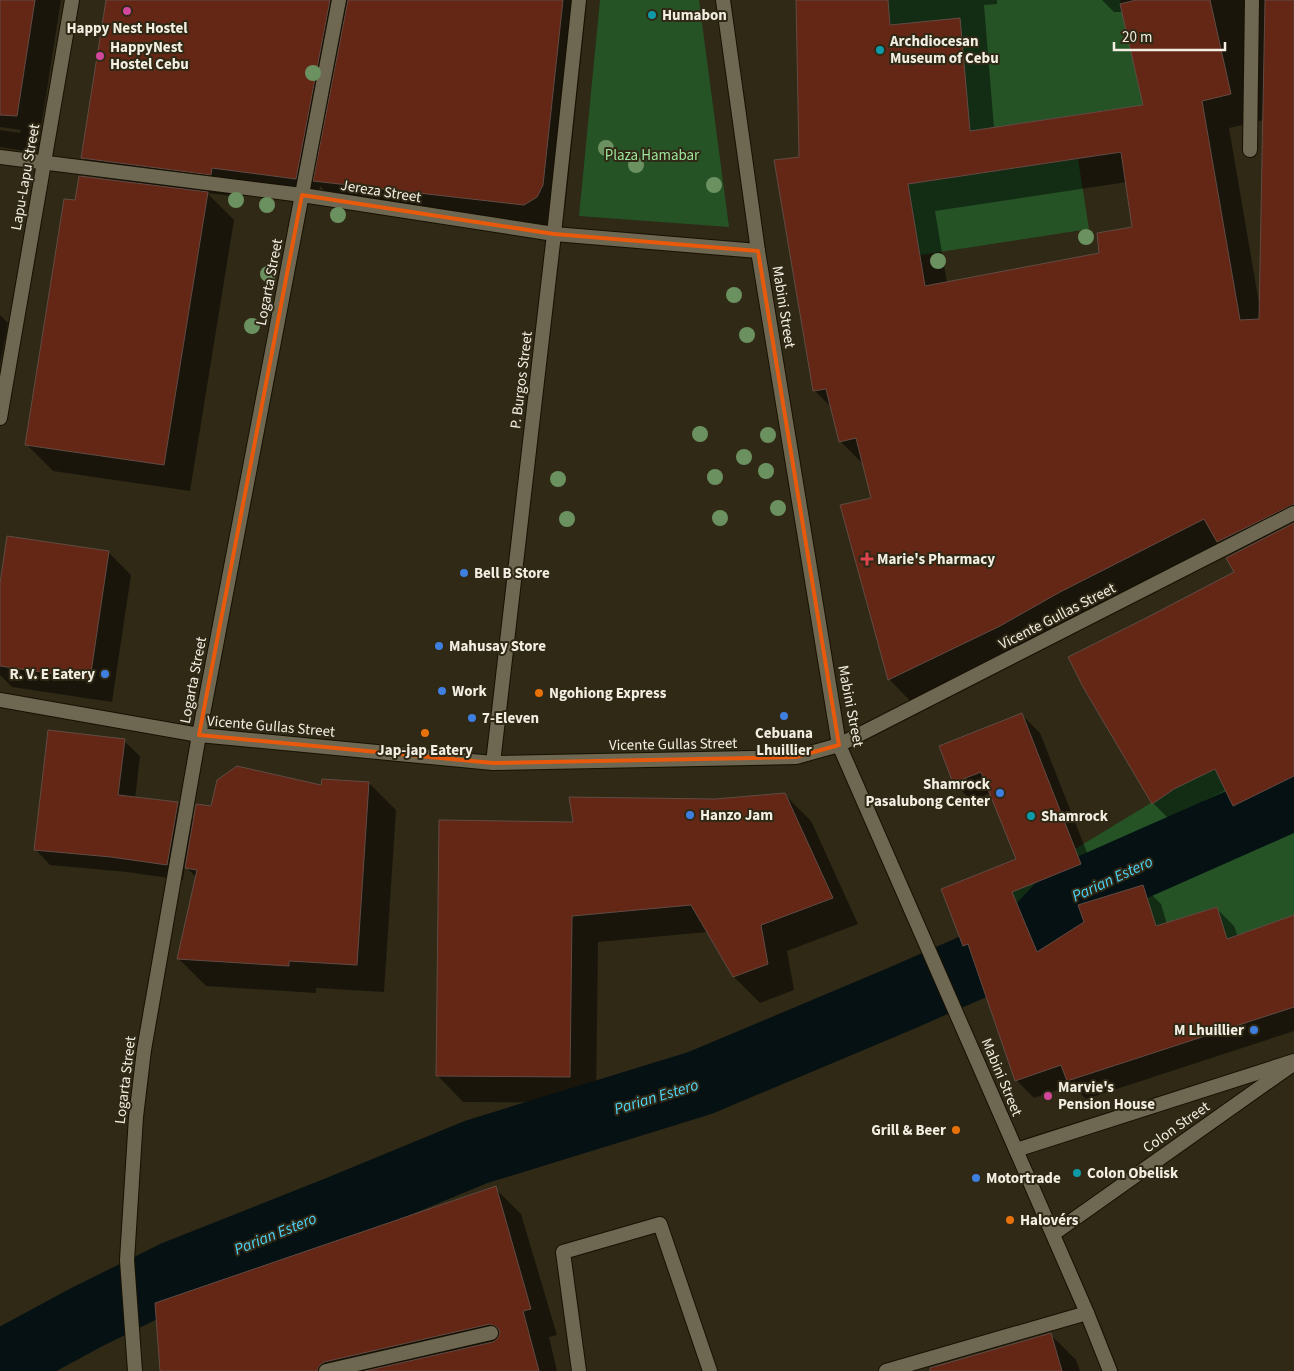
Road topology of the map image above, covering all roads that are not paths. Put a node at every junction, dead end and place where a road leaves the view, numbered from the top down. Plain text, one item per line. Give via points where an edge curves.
1 (72, 0) edge
2 (340, 0) edge
3 (578, 0) edge
4 (723, 0) edge
5 (1252, 0) edge
6 (1250, 150) dead end
7 (0, 157) edge
8 (44, 163) junction
9 (302, 195) junction
10 (554, 234) junction
11 (758, 251) junction
12 (0, 418) edge
13 (1294, 513) edge
14 (0, 700) edge
15 (199, 735) junction
16 (839, 745) junction
17 (493, 763) junction
18 (1294, 1062) edge
19 (1016, 1150) junction
20 (1053, 1234) junction
21 (1087, 1313) junction
22 (491, 1333) dead end
23 (135, 1371) edge
24 (326, 1371) edge
25 (579, 1371) edge
26 (710, 1371) edge
27 (886, 1371) edge
28 (1110, 1371) edge

1 - 8 street, Lapu-Lapu Street
2 - 9 street, Logarta Street
3 - 10 street, P. Burgos Street
4 - 11 street, Mabini Street
5 - 6 street
7 - 8 street, Jereza Street
8 - 9 street, Jereza Street
8 - 12 street, Lapu-Lapu Street
9 - 10 street, Jereza Street
9 - 15 street, Logarta Street
10 - 11 street, Jereza Street
10 - 17 street, P. Burgos Street
11 - 16 street, Mabini Street
13 - 16 street, Vicente Gullas Street
14 - 15 street, Vicente Gullas Street
15 - 17 street, Vicente Gullas Street
15 - 23 street, Logarta Street via 144,1050 136,1118 127,1260
16 - 17 street, Vicente Gullas Street via 796,758
16 - 19 street, Mabini Street
18 - 19 street, Colon Street
18 - 20 street, Colon Street
19 - 20 street, Mabini Street
20 - 21 street, Mabini Street
21 - 27 street
21 - 28 street, Mabini Street
22 - 24 street
25 - 26 street via 563,1252 660,1224

